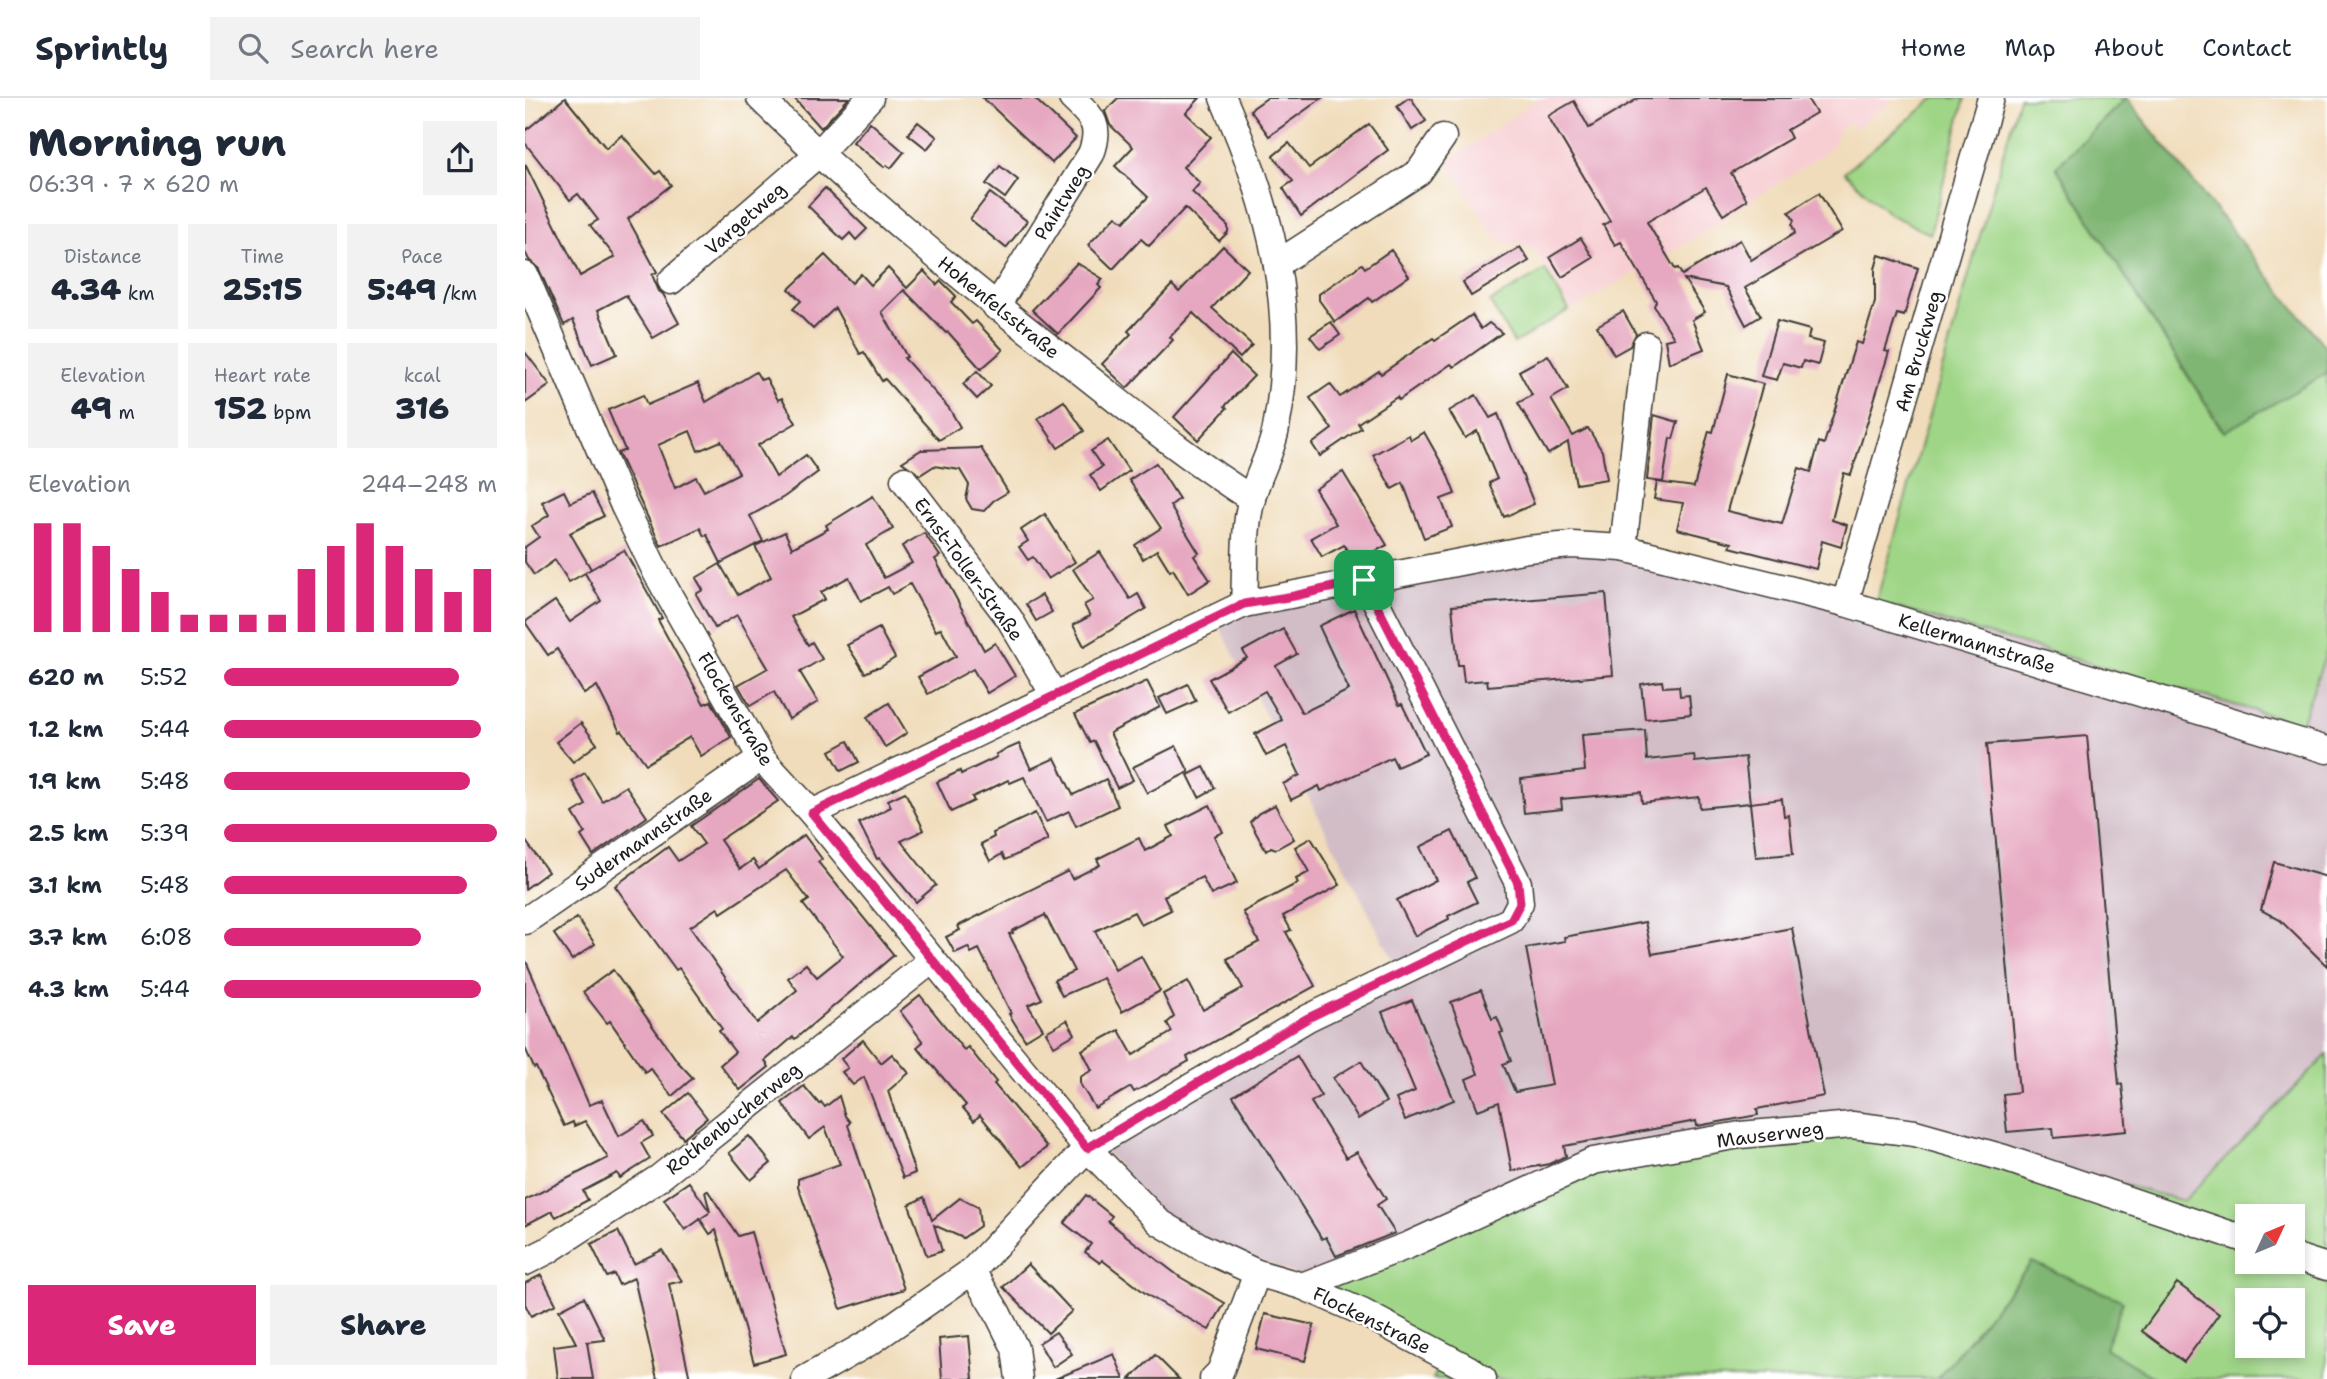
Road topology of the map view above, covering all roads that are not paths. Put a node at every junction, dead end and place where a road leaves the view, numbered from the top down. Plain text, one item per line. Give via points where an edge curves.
1 (761, 98) edge
2 (870, 98) edge
3 (1072, 98) edge
4 (1223, 98) edge
5 (1991, 98) edge
6 (1443, 137) dead end
7 (818, 154) junction
8 (1277, 264) junction
9 (525, 275) edge
10 (671, 281) dead end
11 (996, 307) junction
12 (1646, 345) dead end
13 (904, 480) dead end
14 (1252, 499) junction
15 (1623, 548) junction
16 (1364, 580) junction
17 (1845, 603) junction
18 (1244, 604) junction
19 (1054, 695) junction
20 (2327, 750) edge
21 (761, 758) junction
22 (812, 813) junction
23 (525, 921) edge
24 (931, 961) junction
25 (1087, 1148) junction
26 (2235, 1236) edge
27 (2305, 1260) edge
28 (525, 1262) edge
29 (2327, 1267) edge
30 (972, 1271) junction
31 (1257, 1273) junction
32 (1302, 1286) junction
33 (805, 1379) edge
34 (1019, 1379) edge
35 (1213, 1379) edge
36 (1483, 1379) edge

1 - 7 street, Hohenfelsstraße
2 - 7 street
3 - 11 street, Paintweg via 1093,118 1097,138
4 - 8 street via 1261,195
5 - 17 street, Am Bruckweg
6 - 8 street via 1419,172
7 - 10 street, Vargetweg
7 - 11 street, Hohenfelsstraße
8 - 14 street via 1286,336 1282,389 1276,430
9 - 21 street, Flockenstraße via 623,504
11 - 14 street, Hohenfelsstraße via 1203,468
12 - 15 street
13 - 19 street, Ernst-Toller-Straße via 1009,618
14 - 18 street
15 - 16 street, Kellermannstraße via 1572,545 1527,549
15 - 17 street, Kellermannstraße
16 - 18 street, Kellermannstraße
16 - 25 street via 1518,883 1520,903 1511,920 1308,1018
17 - 20 street, Kellermannstraße
18 - 19 street, Kellermannstraße
19 - 22 street, Kellermannstraße
21 - 22 street, Flockenstraße
21 - 23 street, Sudermannstraße
22 - 24 street, Flockenstraße
24 - 25 street, Flockenstraße
24 - 28 street, Rothenbucherweg via 659,1178
25 - 30 street
25 - 31 street, Flockenstraße via 1159,1222
26 - 32 street, Mauserweg via 2004,1158 1915,1133 1851,1125 1740,1135 1593,1161 1409,1245
27 - 29 street
30 - 33 street via 870,1342
30 - 34 street via 1015,1348
31 - 32 street, Flockenstraße
31 - 35 street via 1220,1372
32 - 36 street, Flockenstraße via 1362,1312

